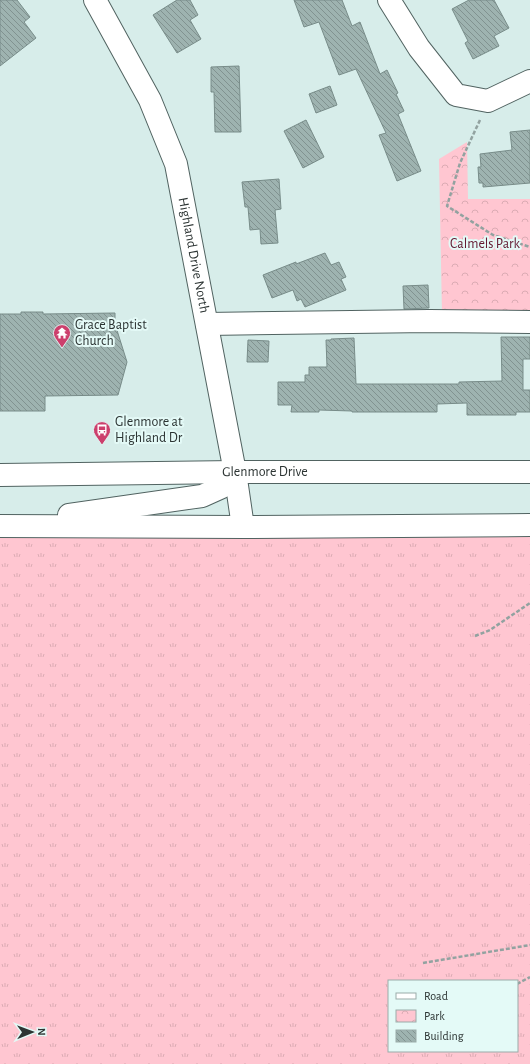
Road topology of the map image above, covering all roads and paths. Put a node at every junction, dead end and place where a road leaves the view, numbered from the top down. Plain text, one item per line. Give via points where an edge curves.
1 (95, 0) edge
2 (389, 0) edge
3 (530, 81) edge
4 (488, 101) junction
5 (530, 246) edge
6 (530, 322) edge
7 (207, 324) junction
8 (235, 472) junction
9 (530, 472) edge
10 (0, 475) edge
11 (0, 525) edge
12 (530, 525) edge
13 (243, 527) junction
14 (530, 603) edge
15 (475, 636) dead end
16 (530, 945) edge
17 (423, 963) dead end
18 (530, 977) edge
19 (518, 983) edge

1 - 7 main road, Highland Drive North via 150,100 176,164
2 - 4 main road via 420,48 456,95
3 - 4 main road
4 - 5 path via 460,163 447,206 493,235
6 - 7 main road
7 - 8 main road, Highland Drive North
8 - 9 main road, Glenmore Drive
8 - 10 main road, Glenmore Drive
8 - 11 main road via 222,488 202,496
8 - 13 main road, Highland Drive North
11 - 13 main road
12 - 13 main road
14 - 15 path via 490,630
16 - 17 path
18 - 19 path

